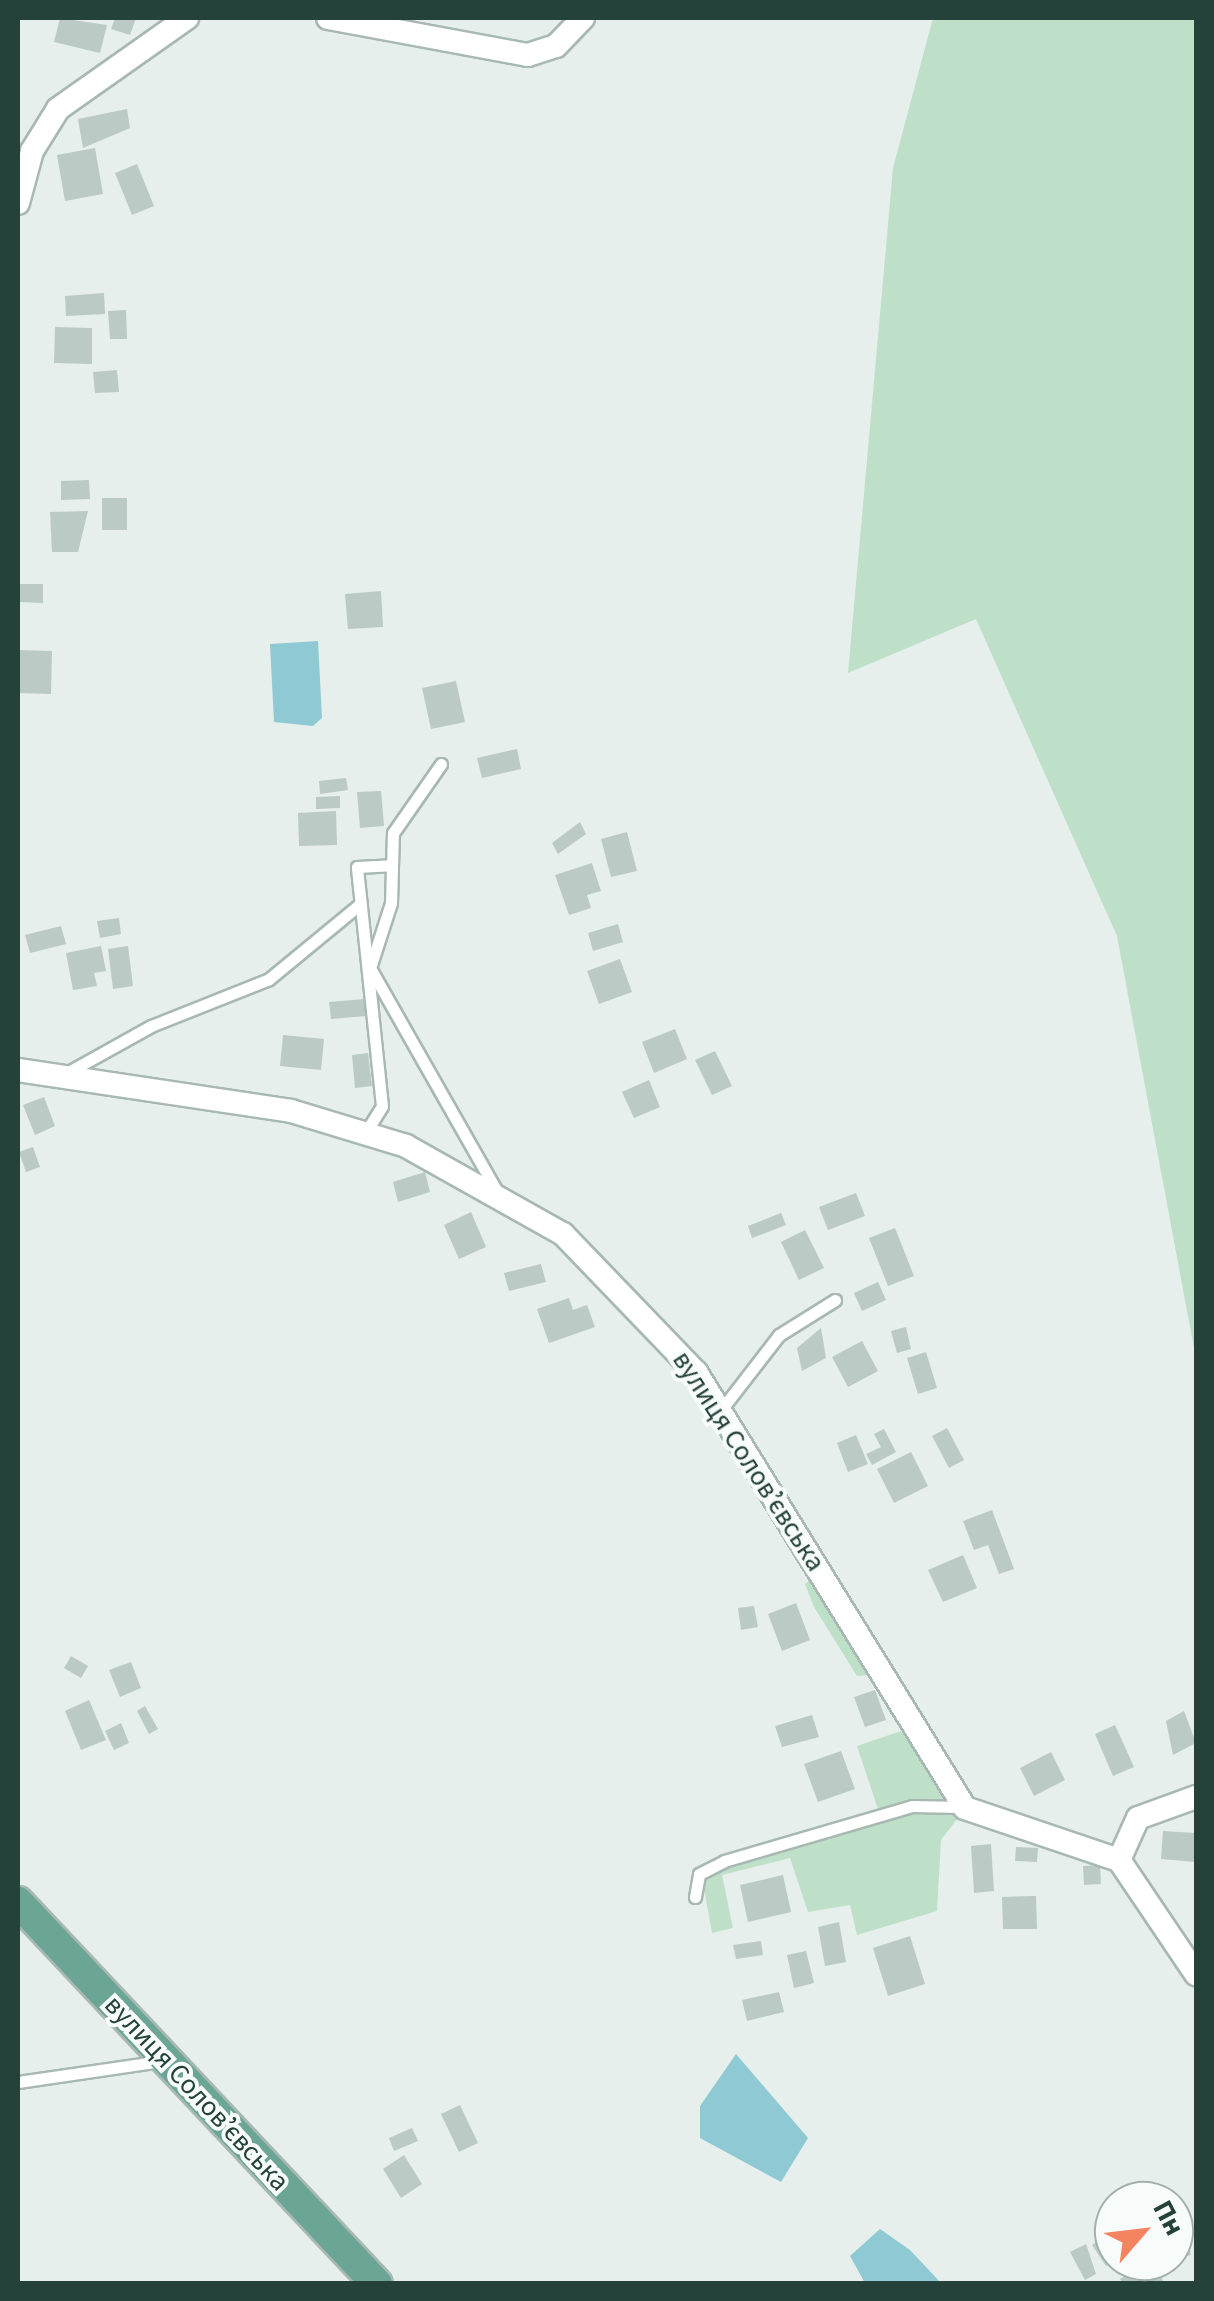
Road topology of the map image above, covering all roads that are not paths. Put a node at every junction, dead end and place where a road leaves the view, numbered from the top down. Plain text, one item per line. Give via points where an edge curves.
1 (187, 18) edge
2 (328, 18) edge
3 (582, 18) edge
4 (18, 194) edge
5 (441, 764) dead end
6 (391, 864) junction
7 (360, 904) junction
8 (369, 972) junction
9 (18, 1070) edge
10 (54, 1080) junction
11 (364, 1135) junction
12 (498, 1192) junction
13 (835, 1300) dead end
14 (721, 1410) junction
15 (1196, 1797) edge
16 (965, 1808) junction
17 (1119, 1860) junction
18 (695, 1897) dead end
19 (18, 1902) edge
20 (1196, 1974) edge
21 (166, 2060) junction
22 (18, 2082) edge
23 (377, 2284) edge

1 - 4 street via 80,85 32,151
2 - 3 street via 528,55 556,46
5 - 6 lane via 394,833
6 - 7 lane via 356,867
6 - 8 lane via 391,903
7 - 8 lane
7 - 10 lane via 269,979 151,1026
8 - 11 lane via 382,1106
8 - 12 lane
9 - 10 street, вулиця Соловʼєвська
10 - 11 street, вулиця Соловʼєвська via 259,1105
11 - 12 street, вулиця Соловʼєвська
12 - 14 street, вулиця Соловʼєвська via 606,1270
13 - 14 lane via 779,1335
14 - 16 street, вулиця Соловʼєвська
15 - 17 street via 1138,1818
16 - 17 street
16 - 18 lane via 912,1806 724,1861 699,1874
17 - 20 street
19 - 21 main road, вулиця Соловʼєвська
21 - 22 lane
21 - 23 main road, вулиця Соловʼєвська

